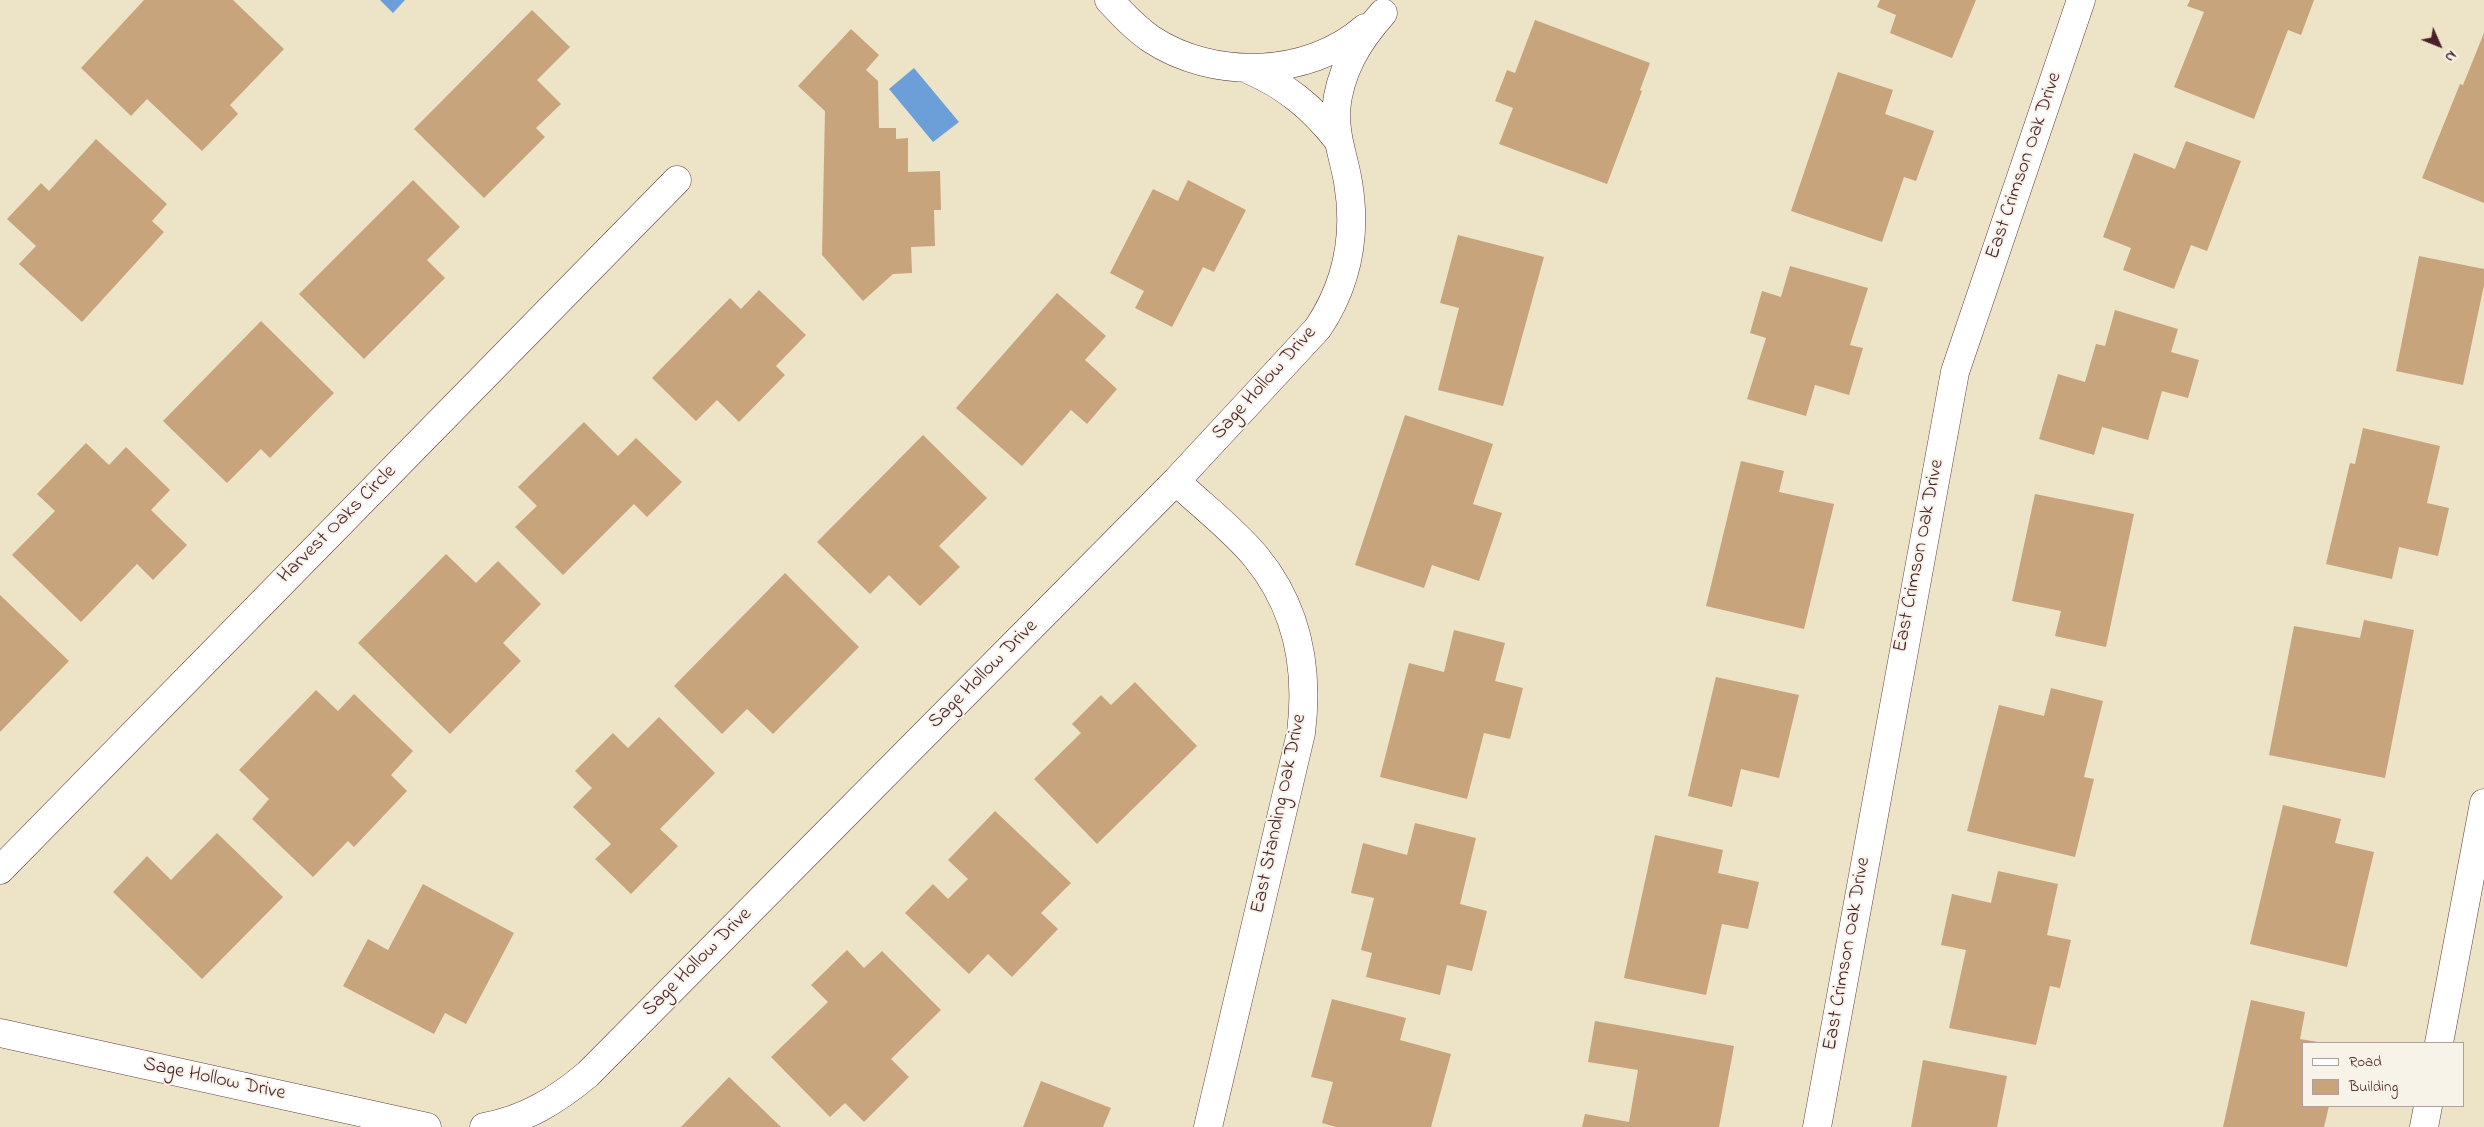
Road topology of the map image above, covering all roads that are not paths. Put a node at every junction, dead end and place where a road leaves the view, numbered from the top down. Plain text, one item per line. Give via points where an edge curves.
1 (1109, 0) edge
2 (2081, 0) edge
3 (1388, 6) edge
4 (1243, 68) junction
5 (1337, 139) junction
6 (677, 180) dead end
7 (1176, 481) junction
8 (2484, 803) edge
9 (0, 870) edge
10 (0, 1033) edge
11 (2440, 1042) edge
12 (2428, 1107) edge
13 (428, 1127) edge
14 (484, 1127) edge
15 (1208, 1127) edge
16 (1817, 1127) edge
17 (2424, 1127) edge

1 - 4 street via 1125,19 1151,39 1180,54 1211,64
2 - 16 street, East Crimson Oak Drive via 1955,372
3 - 4 street via 1360,33 1334,49 1274,67
3 - 5 street, Sage Hollow Drive via 1365,34 1341,83 1336,110
4 - 5 street, Sage Hollow Drive via 1272,80 1298,97
5 - 7 street, Sage Hollow Drive via 1348,181 1352,235 1343,282 1332,306 1318,328
6 - 9 street, Harvest Oaks Circle
7 - 14 street, Sage Hollow Drive via 588,1074 541,1109
7 - 15 street, East Standing Oak Drive via 1255,556 1273,580 1296,630 1305,681 1301,733
8 - 11 street
10 - 13 street, Sage Hollow Drive
12 - 17 street

